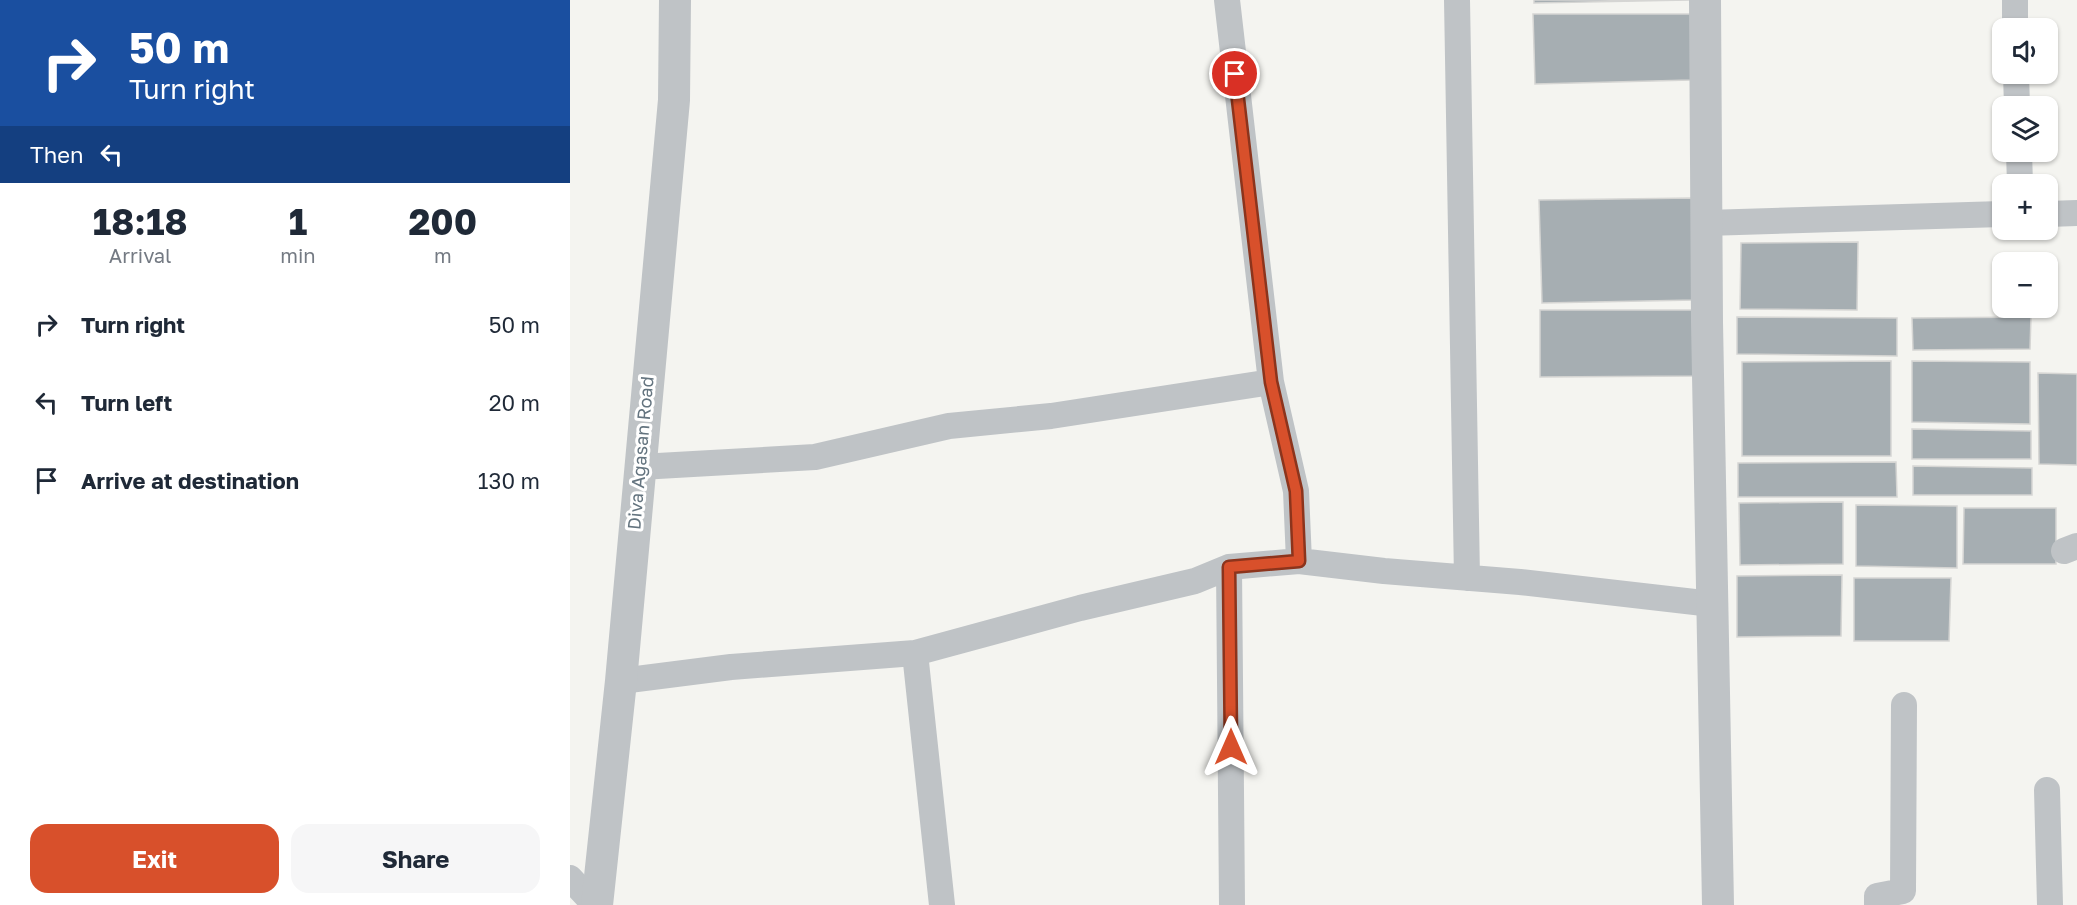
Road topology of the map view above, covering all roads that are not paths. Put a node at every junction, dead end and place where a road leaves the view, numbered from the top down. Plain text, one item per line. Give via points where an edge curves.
1 (656, 0) edge
2 (675, 0) edge
3 (1227, 0) edge
4 (1457, 0) edge
5 (1705, 0) edge
6 (2015, 0) edge
7 (2015, 18) edge
8 (2077, 213) edge
9 (1992, 214) edge
10 (2058, 214) edge
11 (1706, 223) junction
12 (1271, 382) junction
13 (640, 467) junction
14 (1299, 561) junction
15 (1229, 567) junction
16 (1467, 578) junction
17 (1712, 604) junction
18 (915, 653) junction
19 (621, 681) junction
20 (1904, 705) dead end
21 (2047, 790) dead end
22 (583, 896) edge
23 (942, 905) edge
24 (1232, 905) edge
25 (1718, 905) edge
26 (1877, 905) edge
27 (2050, 905) edge

1 - 22 street via 628,413
2 - 13 street, Diva Agasan Road via 674,100
3 - 12 street
4 - 16 street
5 - 11 street
6 - 7 street
8 - 10 street
9 - 11 street
11 - 17 street
12 - 13 street via 1051,416 949,426 815,457
12 - 14 street via 1296,491
13 - 19 street, Diva Agasan Road
14 - 15 street
14 - 16 street
15 - 18 street via 1195,581
15 - 24 street
16 - 17 street
17 - 25 street
18 - 19 street via 731,667
18 - 23 street
19 - 22 street, Diva Agasan Road
20 - 26 street via 1903,891 1877,896
21 - 27 street

